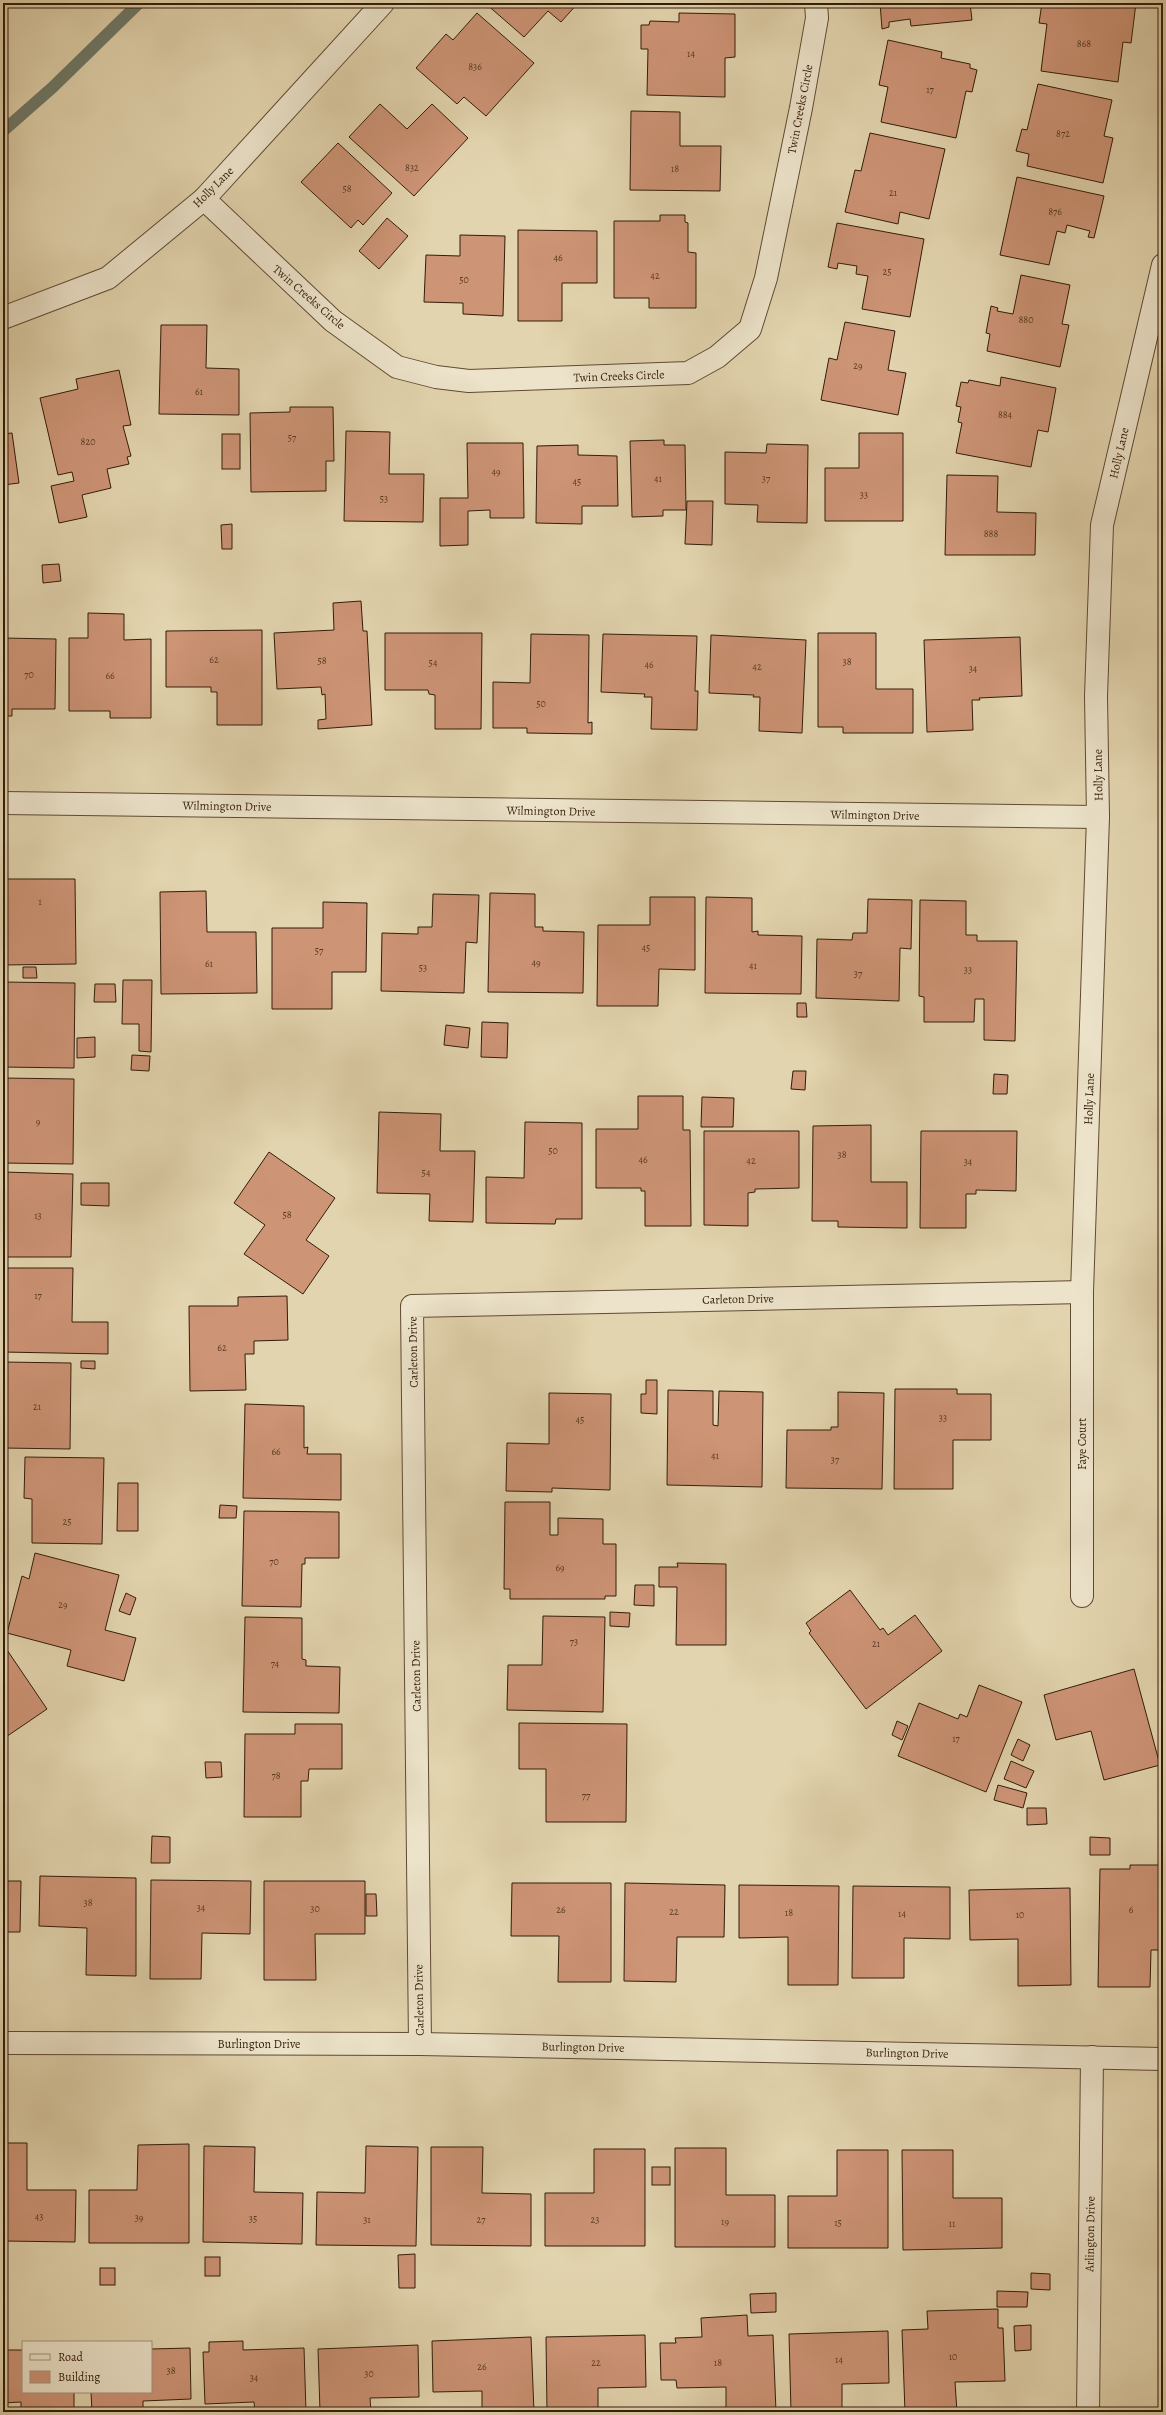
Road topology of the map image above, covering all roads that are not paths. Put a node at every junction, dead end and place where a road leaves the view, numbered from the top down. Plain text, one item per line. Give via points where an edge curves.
1 (383, 3) edge
2 (816, 3) edge
3 (204, 199) junction
4 (1163, 265) edge
5 (3, 318) edge
6 (3, 803) edge
7 (1098, 817) junction
8 (1082, 1292) junction
9 (1082, 1596) dead end
10 (3, 2043) edge
11 (420, 2044) junction
12 (1092, 2057) junction
13 (1163, 2059) edge
14 (1088, 2412) edge

1 - 3 street, Holly Lane
2 - 3 street, Twin Creeks Circle via 817,18 801,108 766,278 750,329 717,357 688,373 469,381 436,377 397,367 333,321
3 - 5 street, Holly Lane via 108,278
4 - 7 street, Holly Lane via 1102,525 1096,696
6 - 7 street, Wilmington Drive
7 - 8 street, Holly Lane
8 - 9 street, Faye Court
8 - 11 street, Carleton Drive via 412,1306
10 - 11 street, Burlington Drive
11 - 12 street, Burlington Drive
12 - 13 street, Burlington Drive
12 - 14 street, Arlington Drive

